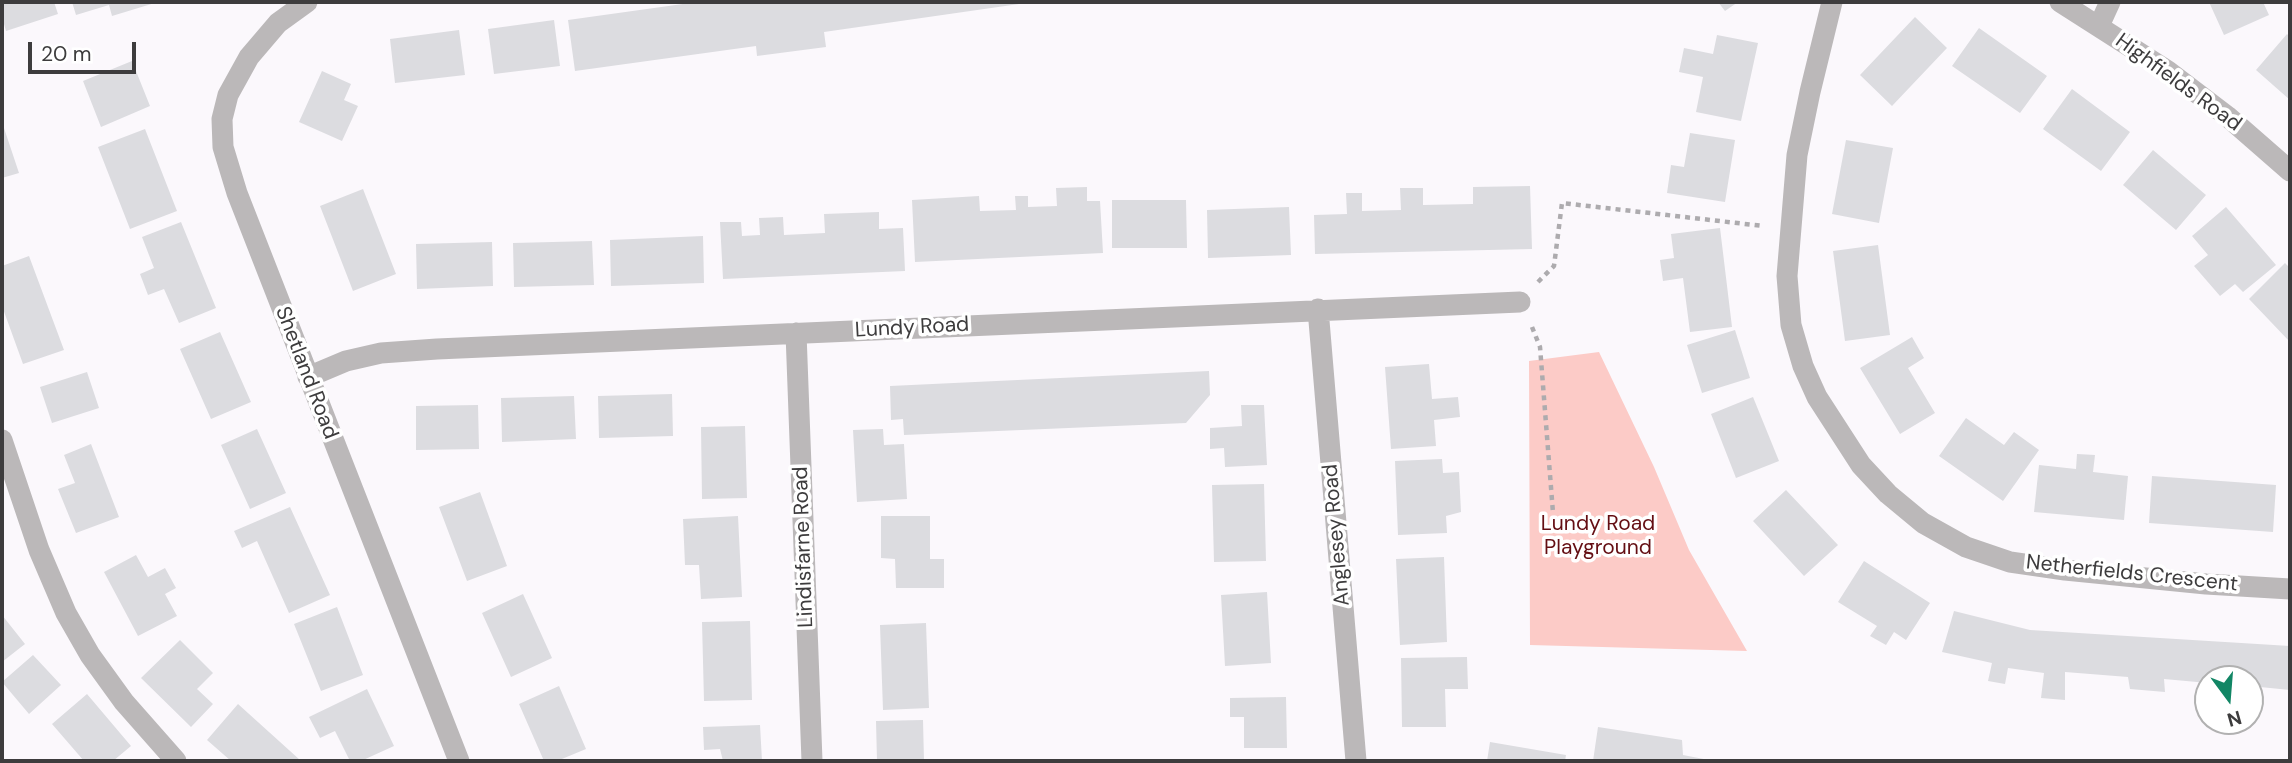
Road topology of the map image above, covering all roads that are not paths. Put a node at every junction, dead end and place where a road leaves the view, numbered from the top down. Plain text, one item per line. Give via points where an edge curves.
1 (307, 2) edge
2 (1832, 2) edge
3 (2060, 2) edge
4 (2110, 2) edge
5 (2099, 26) junction
6 (2290, 171) edge
7 (1520, 302) road end
8 (1318, 309) junction
9 (796, 333) junction
10 (308, 377) junction
11 (2, 440) edge
12 (2290, 589) edge
13 (176, 761) edge
14 (459, 761) edge
15 (812, 761) edge
16 (1356, 761) edge

1 - 10 street, Shetland Road via 278,23 249,57 228,94 222,119 223,147 237,193
2 - 12 street, Netherfields Crescent via 1797,155 1787,276 1791,325 1803,366 1861,465 1923,523 1966,547 2010,562
3 - 5 street, Highfields Road
4 - 5 street
5 - 6 street, Highfields Road via 2168,71
7 - 8 street, Lundy Road
8 - 9 street, Lundy Road
8 - 16 street, Anglesey Road
9 - 10 street, Lundy Road via 381,353
9 - 15 street, Lindisfarne Road
10 - 14 street, Shetland Road
11 - 13 street via 66,613 124,702

